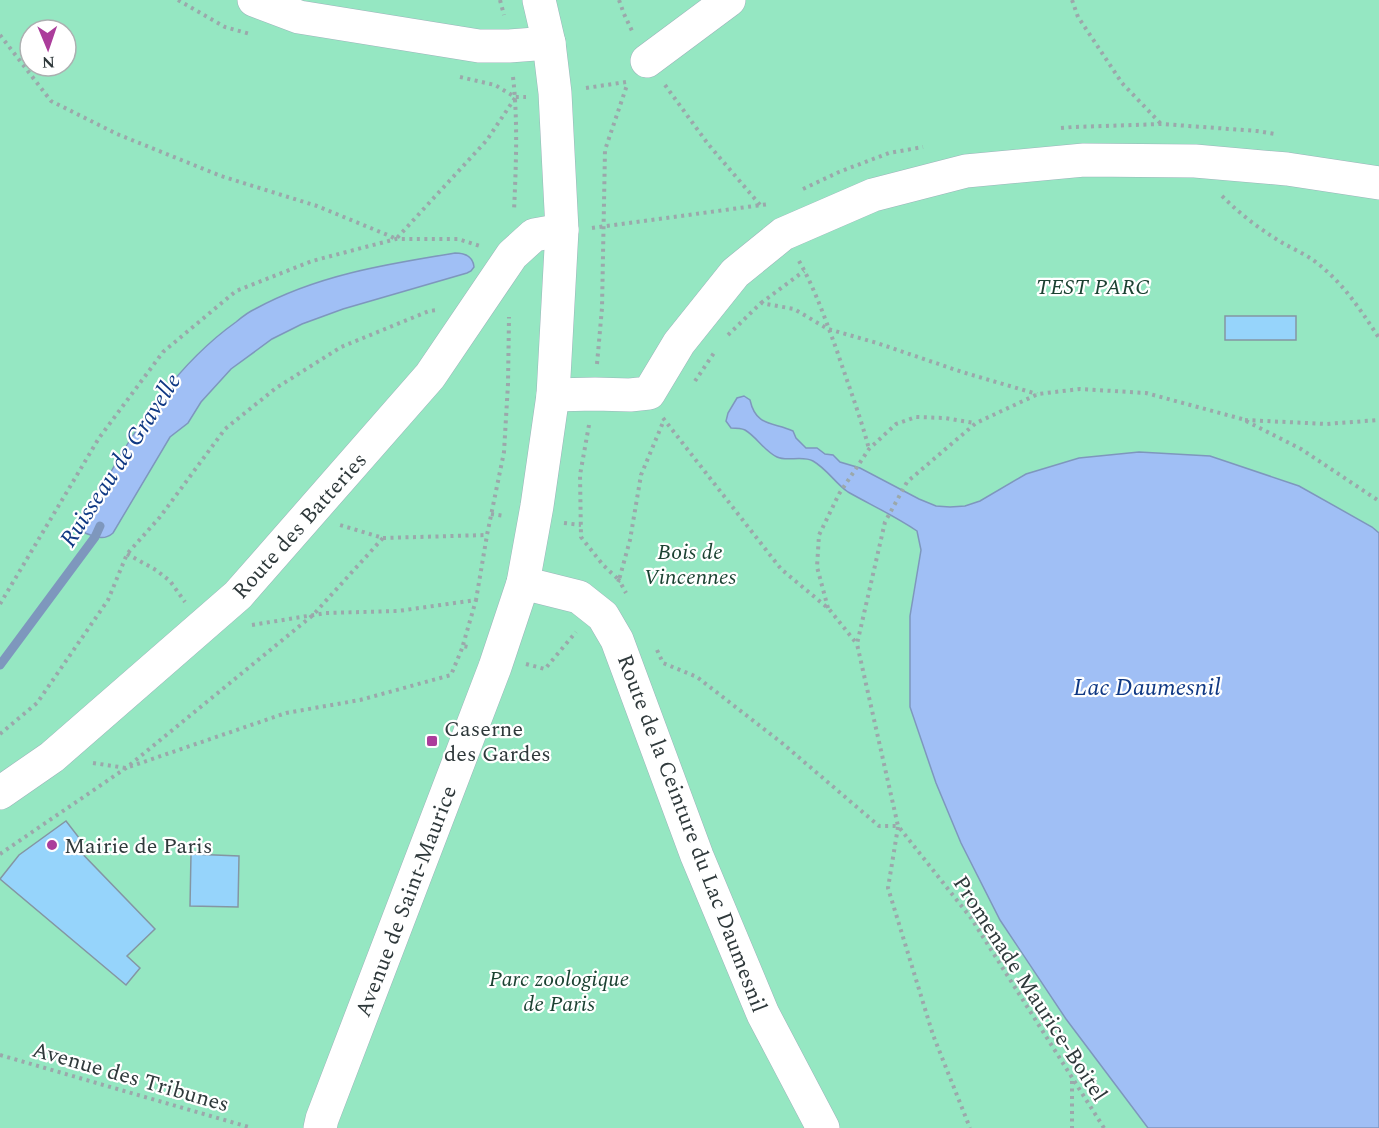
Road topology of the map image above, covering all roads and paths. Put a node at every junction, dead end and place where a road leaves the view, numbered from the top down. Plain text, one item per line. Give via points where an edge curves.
1 (254, 0) edge
2 (538, 0) edge
3 (729, 0) edge
4 (0, 35) edge
5 (549, 43) junction
6 (639, 72) junction
7 (579, 90) dead end
8 (1379, 183) edge
9 (562, 230) junction
10 (783, 234) junction
11 (396, 239) junction
12 (512, 255) junction
13 (804, 271) junction
14 (479, 302) junction
15 (760, 303) junction
16 (509, 315) dead end
17 (828, 329) junction
18 (723, 340) dead end
19 (717, 349) dead end
20 (695, 382) dead end
21 (1038, 394) junction
22 (553, 395) junction
23 (661, 408) junction
24 (1242, 419) junction
25 (1379, 420) edge
26 (976, 423) junction
27 (869, 449) junction
28 (1379, 501) edge
29 (491, 514) junction
30 (308, 515) junction
31 (508, 516) dead end
32 (558, 522) dead end
33 (487, 535) junction
34 (382, 538) junction
35 (127, 554) junction
36 (523, 583) junction
37 (476, 600) junction
38 (0, 604) edge
39 (829, 609) junction
40 (314, 615) junction
41 (209, 620) junction
42 (578, 630) dead end
43 (857, 644) junction
44 (463, 646) junction
45 (475, 650) dead end
46 (524, 663) dead end
47 (663, 663) dead end
48 (0, 734) edge
49 (126, 768) junction
50 (0, 793) edge
51 (898, 826) junction
52 (0, 854) edge
53 (0, 1055) edge
54 (1072, 1078) junction
55 (252, 1128) edge
56 (320, 1128) edge
57 (823, 1128) edge
58 (970, 1128) edge
59 (1072, 1128) edge
60 (1104, 1128) edge

1 - 5 street via 299,17 479,46
2 - 5 street, Avenue de Saint-Maurice
3 - 6 street
4 - 11 path via 51,101 117,134 221,176 317,206
5 - 9 street, Avenue de Saint-Maurice
6 - 6 path via 627,86 604,150 602,227 760,205
6 - 7 path
8 - 10 street via 1206,162 1084,160 966,171 873,195
9 - 12 street, Route des Batteries via 534,235
9 - 22 street, Avenue de Saint-Maurice
10 - 13 path
10 - 23 street via 735,273 679,343
11 - 12 path via 458,239
11 - 12 path via 487,140 515,97
11 - 38 path via 312,261 236,291 163,352 99,438
12 - 14 street, Route des Batteries
13 - 15 path
13 - 17 path
14 - 30 street, Route des Batteries via 430,376
14 - 35 path via 429,311 341,347 276,388 225,429 160,517
15 - 17 path via 794,309
15 - 18 path
16 - 29 path via 504,452
17 - 21 path
17 - 27 path
19 - 20 path
21 - 24 path, Promenade Maurice-Boitel via 1080,389 1146,393
21 - 26 path, Promenade Maurice-Boitel
22 - 23 street via 630,396
22 - 36 street, Avenue de Saint-Maurice
23 - 32 path via 641,475 619,580 581,537 581,525
23 - 39 path via 781,569
24 - 25 path via 1326,424
24 - 28 path, Promenade Maurice-Boitel via 1301,449
26 - 27 path via 916,417 896,424
26 - 43 path, Promenade Maurice-Boitel via 907,482 885,522
27 - 39 path via 839,494 819,535 817,567
29 - 31 path
29 - 33 path
30 - 34 path
30 - 41 street, Route des Batteries via 238,595
33 - 34 path
33 - 37 path
34 - 40 path
35 - 41 path via 170,581 186,604
35 - 48 path via 108,600 37,703
36 - 56 street, Avenue de Saint-Maurice via 495,667
36 - 57 street, Route de la Ceinture du Lac Daumesnil via 579,597 603,616 617,640 698,856 763,1014
37 - 40 path via 398,611
37 - 44 path
39 - 43 path
40 - 41 path via 256,625
40 - 49 path
41 - 50 street, Route des Batteries via 52,757
42 - 46 path via 545,669
43 - 51 path, Promenade Maurice-Boitel
44 - 45 path
44 - 49 path via 451,675 360,700 286,713
47 - 51 path via 697,677 879,826
49 - 52 path
51 - 54 path, Promenade Maurice-Boitel via 971,918
51 - 58 path via 888,888 933,1035
53 - 55 path, Avenue des Tribunes
54 - 59 path
54 - 60 path, Promenade Maurice-Boitel

